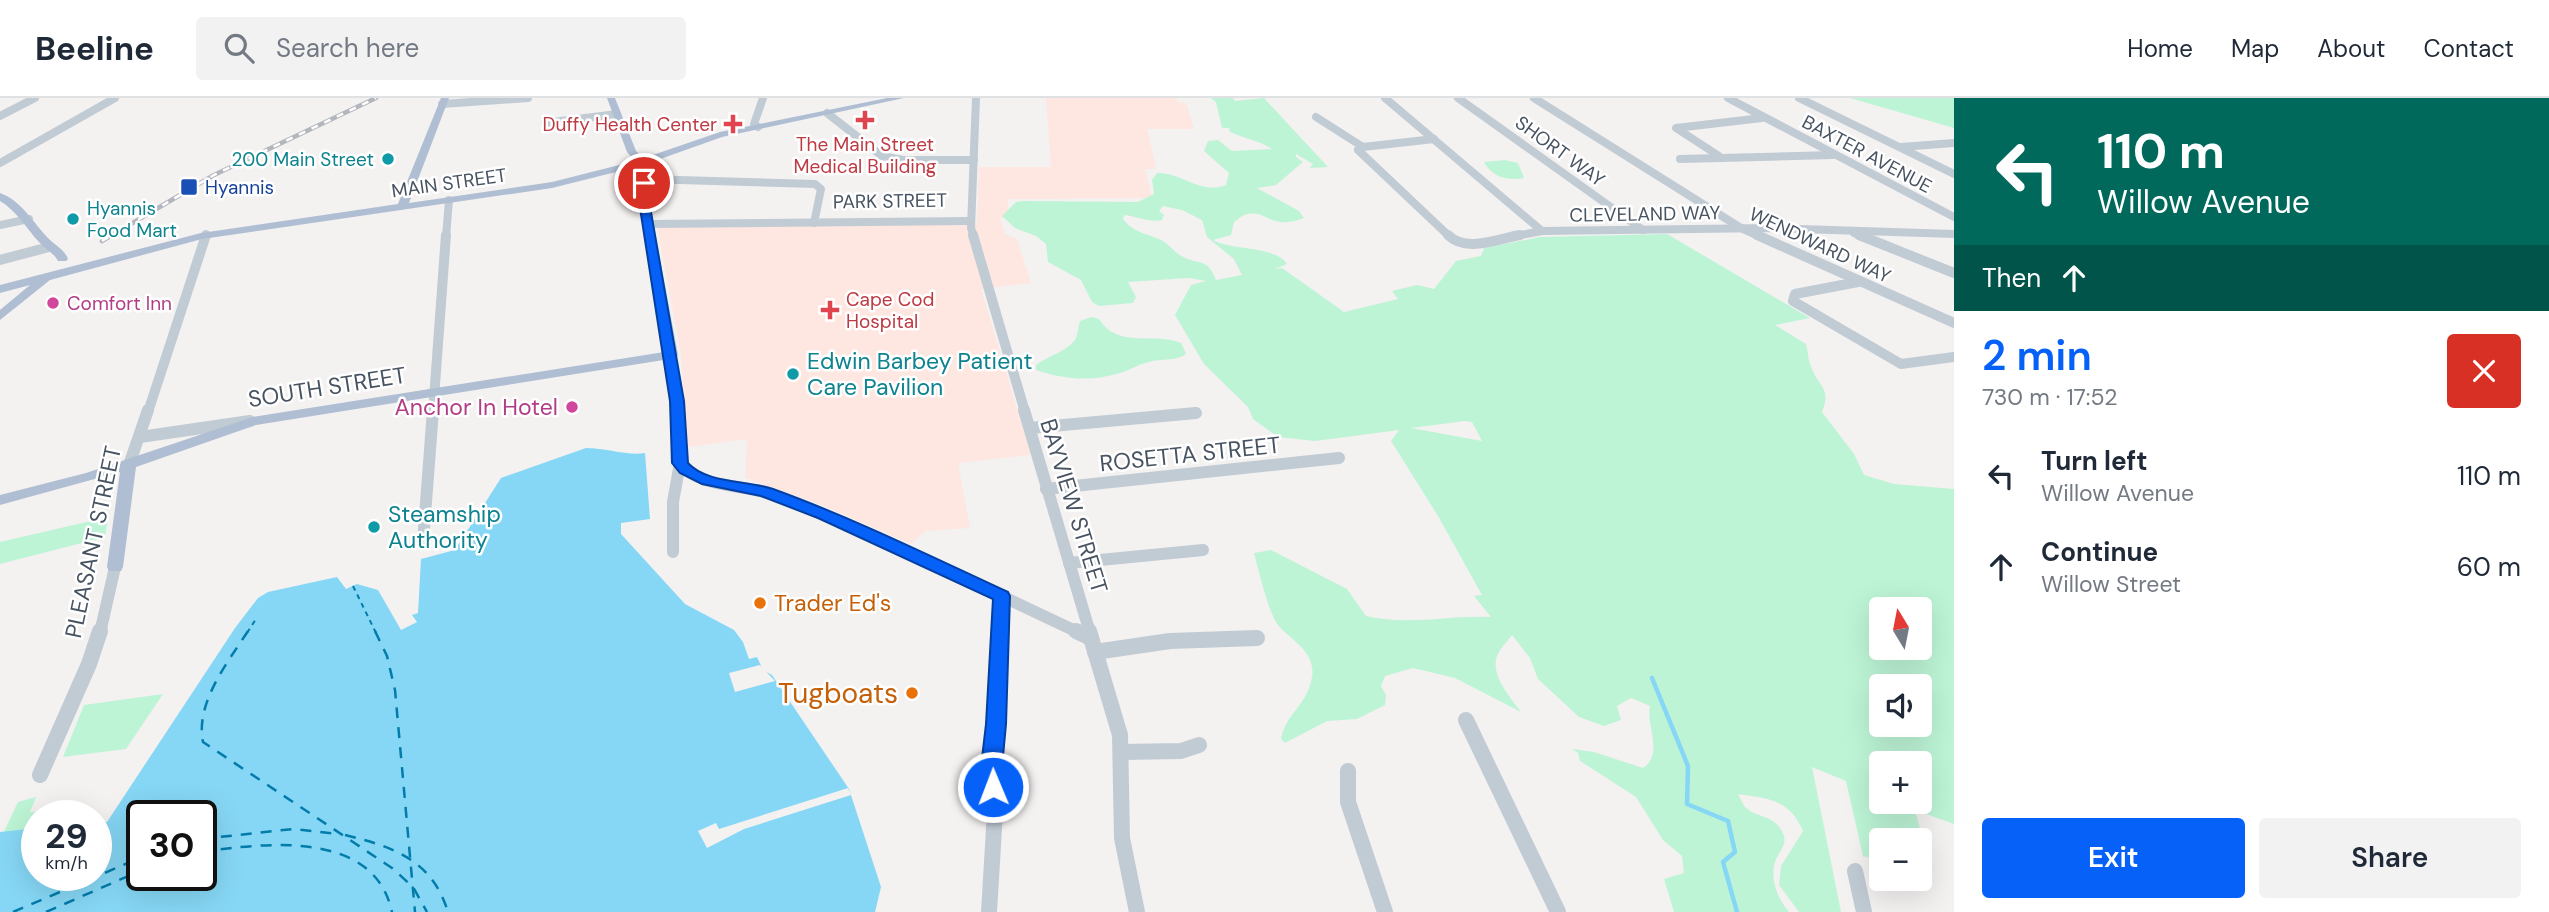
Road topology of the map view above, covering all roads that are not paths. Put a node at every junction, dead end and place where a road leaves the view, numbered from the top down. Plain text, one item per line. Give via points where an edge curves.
1 (35, 98) edge
2 (115, 98) edge
3 (528, 98) edge
4 (611, 98) edge
5 (763, 98) edge
6 (900, 98) edge
7 (976, 98) edge
8 (1385, 98) edge
9 (1458, 98) edge
10 (1534, 98) edge
11 (1728, 98) edge
12 (1799, 98) edge
13 (444, 101) edge
14 (827, 113) junction
15 (617, 114) junction
16 (0, 116) edge
17 (1316, 117) dead end
18 (1764, 118) junction
19 (545, 122) dead end
20 (758, 127) junction
21 (1434, 139) junction
22 (1954, 143) edge
23 (1363, 146) junction
24 (1900, 147) junction
25 (1834, 155) junction
26 (1719, 156) junction
27 (1680, 159) dead end
28 (974, 160) junction
29 (642, 162) junction
30 (0, 163) edge
31 (1954, 174) edge
32 (645, 179) junction
33 (0, 196) edge
34 (449, 201) junction
35 (402, 207) junction
36 (1954, 217) edge
37 (29, 219) junction
38 (970, 220) junction
39 (648, 223) junction
40 (814, 223) junction
41 (0, 225) edge
42 (1741, 228) junction
43 (1643, 230) junction
44 (1847, 230) junction
45 (1542, 231) junction
46 (1954, 234) edge
47 (206, 235) junction
48 (49, 247) junction
49 (128, 254) junction
50 (62, 259) junction
51 (0, 260) edge
52 (1954, 273) edge
53 (48, 275) junction
54 (1858, 282) junction
55 (0, 289) edge
56 (0, 316) edge
57 (1954, 323) edge
58 (671, 355) junction
59 (1954, 358) edge
60 (434, 392) junction
61 (1196, 413) dead end
62 (253, 421) junction
63 (1030, 428) junction
64 (140, 437) junction
65 (1339, 458) dead end
66 (680, 463) junction
67 (128, 465) junction
68 (1046, 489) junction
69 (0, 500) edge
70 (423, 542) dead end
71 (1203, 550) dead end
72 (673, 552) dead end
73 (1069, 563) junction
74 (115, 567) joint
75 (1002, 596) junction
76 (1257, 638) dead end
77 (1093, 645) junction
78 (1466, 720) dead end
79 (1199, 745) dead end
80 (1122, 752) junction
81 (1348, 771) dead end
82 (40, 775) dead end
83 (1855, 871) dead end
84 (989, 912) edge
85 (1137, 912) edge
86 (1385, 912) edge
87 (1558, 912) edge
88 (1864, 912) edge

1 - 16 street
2 - 30 street
3 - 13 street
4 - 15 main road
5 - 20 street via 754,124
6 - 14 main road, MAIN STREET
7 - 28 street, BAYVIEW STREET
8 - 21 street, CLEVELAND WAY
9 - 43 street, SHORT WAY
10 - 42 street, WENDWARD WAY
11 - 18 street, BAXTER AVENUE
12 - 24 street
13 - 35 main road
14 - 20 main road, MAIN STREET
14 - 28 street via 882,156
15 - 19 street
15 - 29 main road via 632,152
17 - 23 street
18 - 25 street, BAXTER AVENUE
18 - 26 street via 1676,128
20 - 29 main road, MAIN STREET
21 - 23 street
21 - 45 street, CLEVELAND WAY
22 - 24 street
23 - 45 street via 1358,151 1456,243 1467,245
24 - 31 street
25 - 26 street
25 - 36 street, BAXTER AVENUE
26 - 27 street
28 - 38 street, BAYVIEW STREET
29 - 32 main road via 647,167
29 - 34 main road, MAIN STREET via 544,187
32 - 39 main road
32 - 40 street, PARK STREET via 810,183 821,189
33 - 37 main road
34 - 35 main road, MAIN STREET
34 - 60 street
35 - 47 main road, MAIN STREET
37 - 41 street
37 - 48 main road
38 - 40 street, PARK STREET
38 - 63 street, BAYVIEW STREET
39 - 40 street
39 - 58 main road
42 - 43 street, CLEVELAND WAY
42 - 44 street, CLEVELAND WAY
42 - 54 street, WENDWARD WAY
43 - 45 street, CLEVELAND WAY
44 - 46 street, CLEVELAND WAY
44 - 52 street
47 - 49 main road, MAIN STREET
47 - 64 street, PLEASANT STREET
48 - 50 main road
48 - 51 street
48 - 53 main road
49 - 50 main road
49 - 53 main road, MAIN STREET
50 - 53 main road
53 - 55 main road, MAIN STREET
53 - 56 main road
54 - 57 street, WENDWARD WAY
54 - 59 street via 1795,294 1793,300 1901,364
58 - 60 main road, SOUTH STREET
58 - 66 street
60 - 62 main road, SOUTH STREET
60 - 70 street
61 - 63 street
62 - 64 street
62 - 67 main road, SOUTH STREET
63 - 68 street, BAYVIEW STREET
64 - 67 street, PLEASANT STREET
65 - 68 street, ROSETTA STREET
66 - 72 street
66 - 75 street via 694,475 780,496
67 - 69 main road, SOUTH STREET
67 - 74 main road, PLEASANT STREET
68 - 73 street, BAYVIEW STREET
71 - 73 street
73 - 77 street, BAYVIEW STREET
74 - 82 street, PLEASANT STREET via 89,663
75 - 77 street
75 - 84 street
76 - 77 street
77 - 80 street, BAYVIEW STREET
78 - 87 street
79 - 80 street via 1181,751
80 - 85 street, BAYVIEW STREET via 1124,863
81 - 86 street via 1348,802
83 - 88 street

